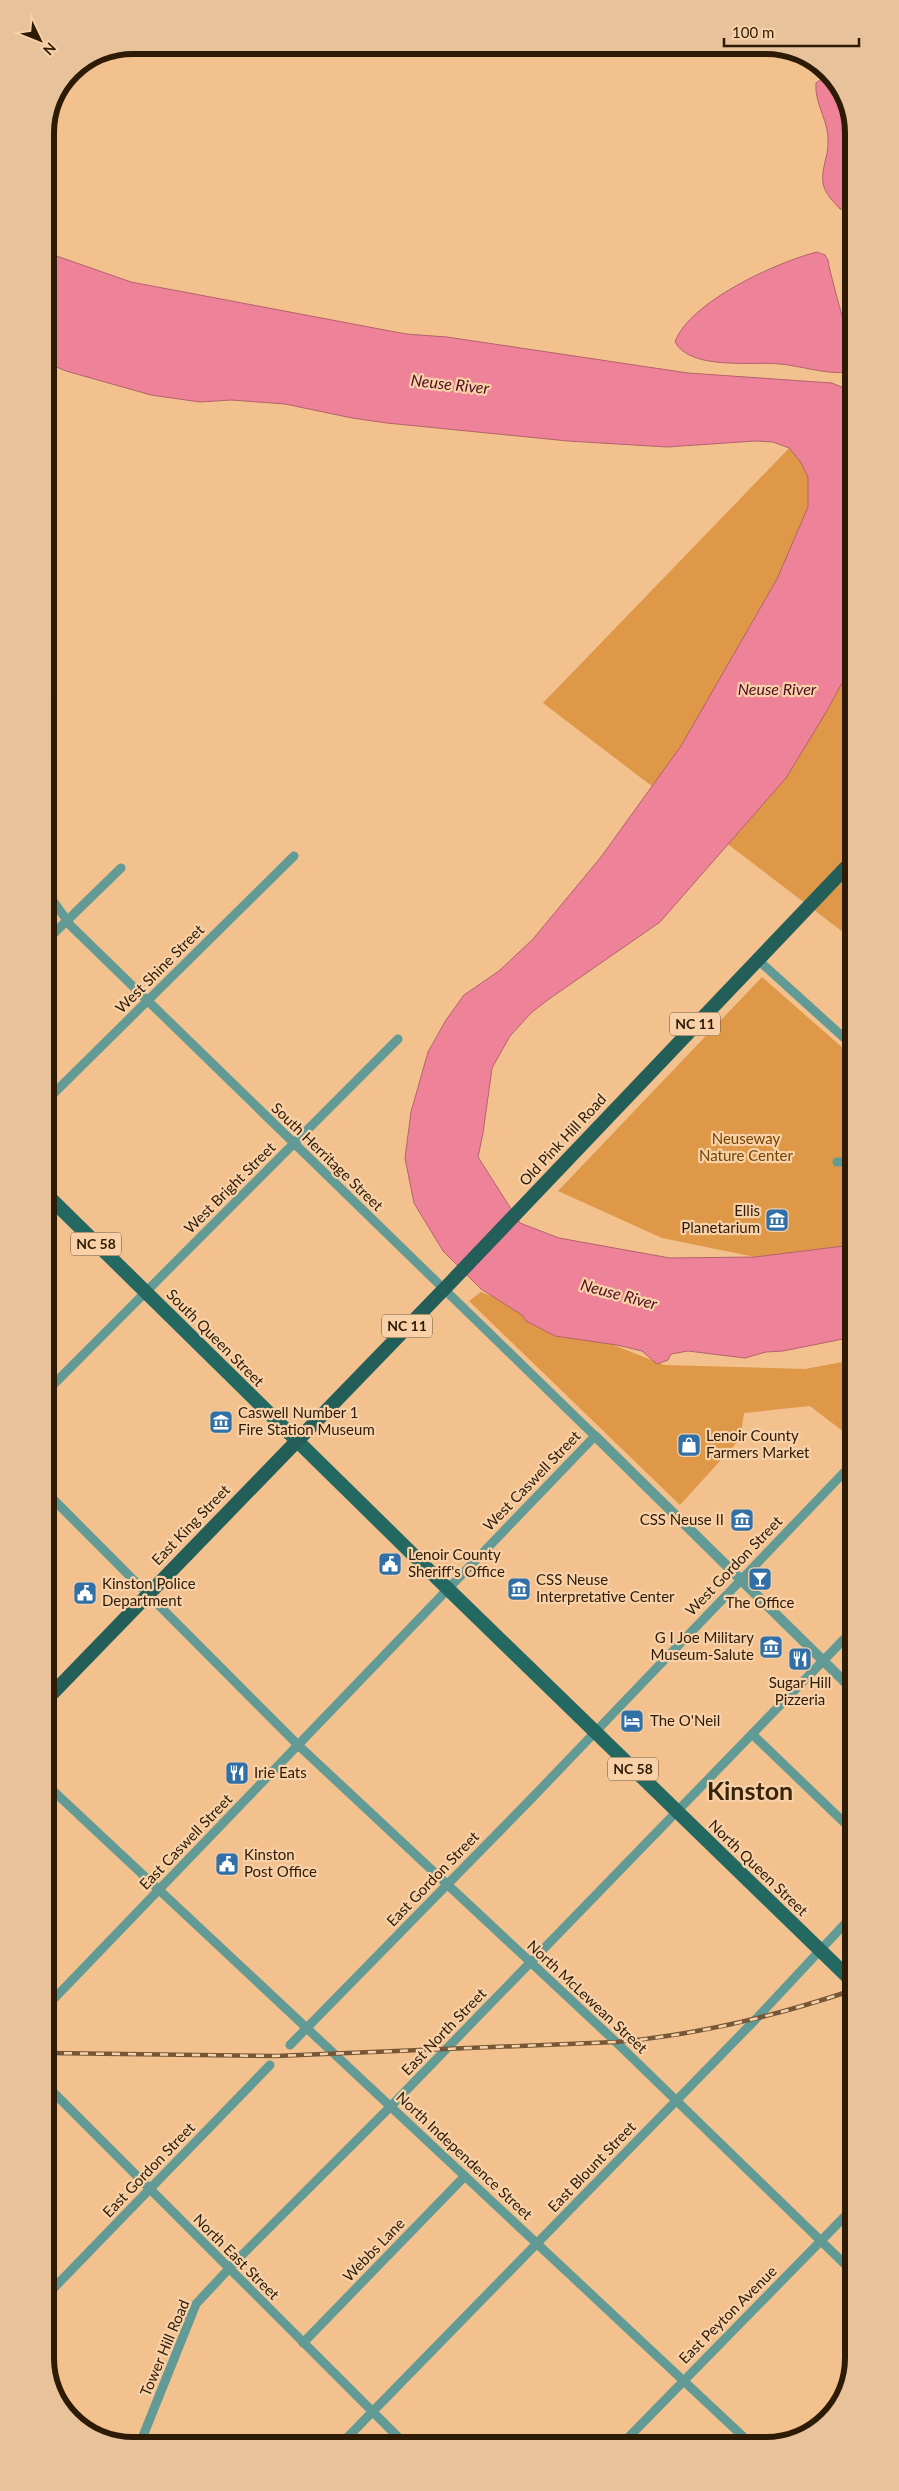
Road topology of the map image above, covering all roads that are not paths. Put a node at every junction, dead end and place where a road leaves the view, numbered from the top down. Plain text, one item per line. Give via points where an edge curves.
1 (294, 856) dead end
2 (121, 868) dead end
3 (845, 868) edge
4 (54, 902) edge
5 (68, 920) junction
6 (54, 933) edge
7 (757, 959) junction
8 (148, 1001) junction
9 (398, 1039) dead end
10 (845, 1039) edge
11 (54, 1093) edge
12 (294, 1144) junction
13 (837, 1162) dead end
14 (845, 1162) edge
15 (54, 1203) edge
16 (447, 1286) junction
17 (146, 1293) junction
18 (54, 1384) edge
19 (595, 1436) junction
20 (295, 1440) junction
21 (845, 1471) edge
22 (54, 1500) edge
23 (740, 1579) junction
24 (447, 1588) junction
25 (147, 1594) junction
26 (845, 1638) edge
27 (823, 1661) junction
28 (845, 1682) edge
29 (54, 1691) edge
30 (594, 1731) junction
31 (752, 1734) junction
32 (298, 1745) junction
33 (54, 1792) edge
34 (676, 1812) junction
35 (845, 1823) edge
36 (448, 1884) junction
37 (159, 1889) junction
38 (845, 1923) edge
39 (820, 1950) junction
40 (530, 1961) junction
41 (845, 1974) edge
42 (54, 1999) edge
43 (307, 2028) junction
44 (290, 2045) dead end
45 (270, 2065) dead end
46 (54, 2093) edge
47 (676, 2100) junction
48 (391, 2106) junction
49 (465, 2176) junction
50 (150, 2189) junction
51 (845, 2216) edge
52 (821, 2241) junction
53 (537, 2243) junction
54 (845, 2264) edge
55 (228, 2269) junction
56 (54, 2288) edge
57 (303, 2343) junction
58 (683, 2380) junction
59 (372, 2412) junction
60 (143, 2437) edge
61 (348, 2437) edge
62 (398, 2437) edge
63 (629, 2437) edge
64 (744, 2437) edge

1 - 8 street, West Shine Street
2 - 5 street
3 - 7 highway, Old Pink Hill Road / NC 11
4 - 5 street, South Herritage Street
5 - 6 street
5 - 8 street, South Herritage Street
7 - 10 street
7 - 16 highway, Old Pink Hill Road / NC 11
8 - 11 street, West Shine Street
8 - 12 street, South Herritage Street
9 - 12 street, West Bright Street
12 - 16 street, South Herritage Street
12 - 17 street, West Bright Street
13 - 14 street
15 - 17 main road, South Queen Street / NC 58
16 - 19 street, South Herritage Street
16 - 20 highway, Old Pink Hill Road / NC 11
17 - 18 street, West Bright Street
17 - 20 main road, South Queen Street / NC 58
19 - 23 street
19 - 24 street, West Caswell Street
20 - 24 main road, South Queen Street / NC 58
20 - 25 highway, East King Street / NC 11
21 - 23 street, West Gordon Street
22 - 25 street, North McLewean Street
23 - 27 street
23 - 30 street, West Gordon Street
24 - 30 main road, North Queen Street / NC 58
24 - 32 street, East Caswell Street
25 - 29 highway, East King Street / NC 11
25 - 32 street, North McLewean Street
26 - 27 street, East North Street
27 - 28 street
27 - 31 street, East North Street
30 - 34 main road, North Queen Street / NC 58
30 - 36 street, East Gordon Street
31 - 34 street, East North Street
31 - 35 street
32 - 36 street, North McLewean Street
32 - 37 street, East Caswell Street
33 - 37 street, North Independence Street
34 - 39 main road, North Queen Street / NC 58
34 - 40 street, East North Street
36 - 40 street, North McLewean Street
36 - 43 street, East Gordon Street
37 - 42 street, East Caswell Street
37 - 43 street, North Independence Street
38 - 39 street, East Blount Street
39 - 41 main road, North Queen Street / NC 58
39 - 47 street, East Blount Street
40 - 47 street, North McLewean Street
40 - 48 street, East North Street
43 - 44 street, East Gordon Street
43 - 48 street, North Independence Street
45 - 50 street, East Gordon Street
46 - 50 street, North East Street
47 - 52 street, North McLewean Street
47 - 53 street, East Blount Street
48 - 49 street, North Independence Street
48 - 55 street, East North Street
49 - 53 street, North Independence Street
49 - 57 street, Webbs Lane
50 - 55 street, North East Street
50 - 56 street, East Gordon Street
51 - 52 street, East Peyton Avenue
52 - 54 street, North McLewean Street
52 - 58 street, East Peyton Avenue
53 - 58 street, North Independence Street
53 - 59 street, East Blount Street
55 - 57 street, North East Street
55 - 60 street, Tower Hill Road via 196,2304
57 - 59 street, North East Street
58 - 63 street, East Peyton Avenue
58 - 64 street, North Independence Street
59 - 61 street, East Blount Street
59 - 62 street, North East Street

